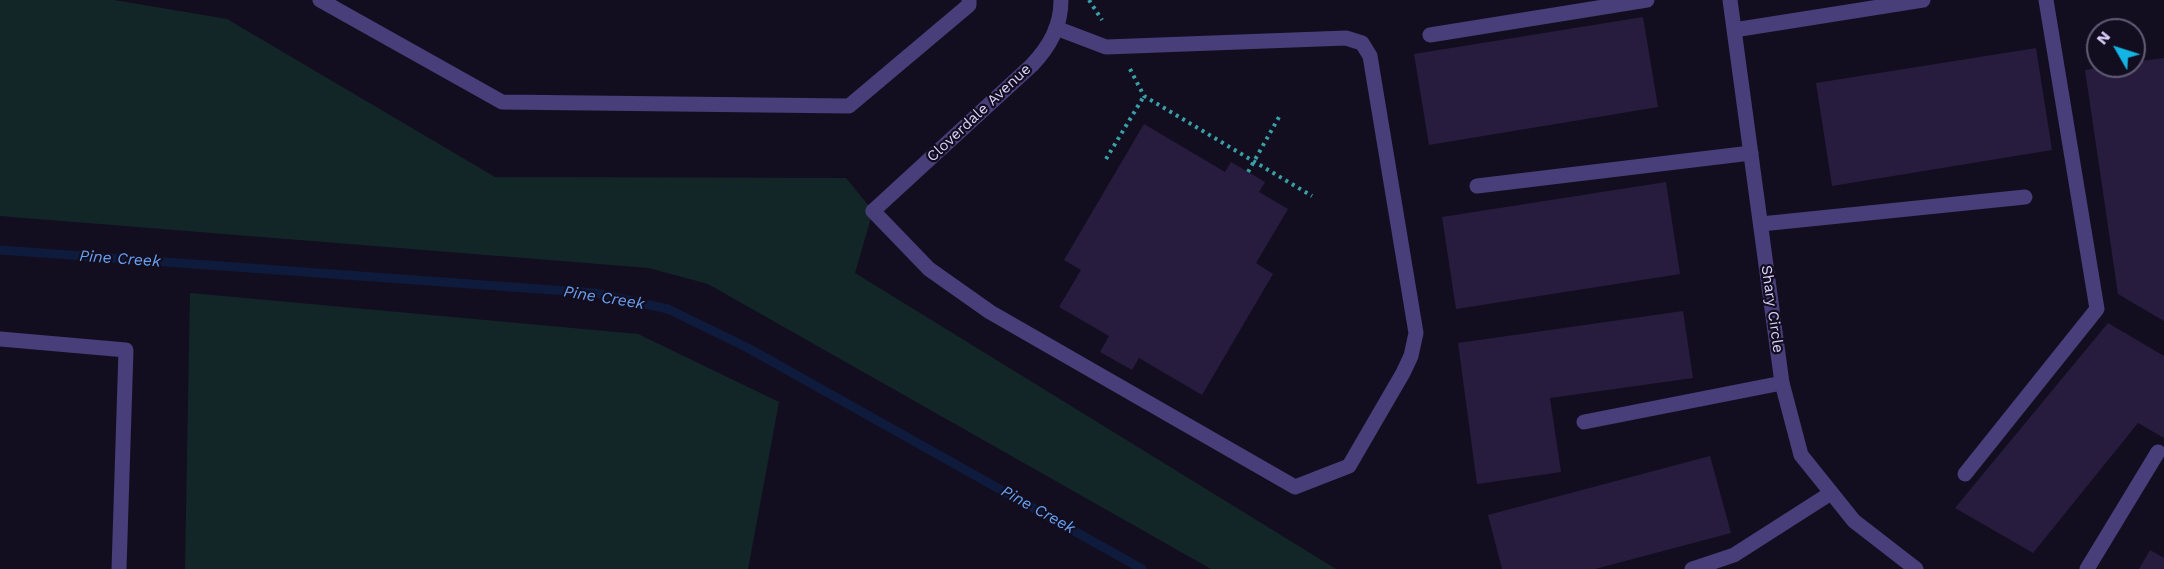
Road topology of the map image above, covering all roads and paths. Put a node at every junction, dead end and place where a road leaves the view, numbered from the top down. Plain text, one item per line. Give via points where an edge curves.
1 (320, 0) edge
2 (969, 0) edge
3 (1061, 0) edge
4 (1089, 0) edge
5 (1647, 0) edge
6 (1730, 0) edge
7 (1923, 0) edge
8 (2046, 0) edge
9 (1056, 28) junction
10 (1734, 30) junction
11 (1430, 35) dead end
12 (1117, 46) junction
13 (1144, 96) junction
14 (1279, 117) dead end
15 (1751, 153) junction
16 (1106, 159) dead end
17 (1254, 162) junction
18 (1248, 172) dead end
19 (1477, 186) dead end
20 (1312, 196) dead end
21 (2025, 197) dead end
22 (1761, 224) junction
23 (0, 339) edge
24 (1782, 383) junction
25 (1584, 422) dead end
26 (2158, 452) dead end
27 (1965, 474) dead end
28 (1831, 493) junction
29 (119, 569) edge
30 (1692, 569) edge
31 (1916, 569) edge
32 (2087, 569) edge

1 - 2 street via 502,102 837,106 849,106
3 - 9 street, Cloverdale Avenue
4 - 12 path
5 - 11 street
6 - 10 street, Shary Circle
7 - 10 street
8 - 27 street via 2097,309
9 - 12 street via 1106,47
9 - 12 street, Cloverdale Avenue via 1048,48 1032,65 873,212 929,269 990,312 1294,487 1348,466 1403,373 1416,333 1370,56 1362,43 1346,38
10 - 15 street, Shary Circle
12 - 13 path
13 - 16 path
13 - 17 path
14 - 17 path
15 - 19 street
15 - 22 street, Shary Circle
17 - 18 path
17 - 20 path
21 - 22 street
22 - 24 street, Shary Circle
23 - 29 street via 126,350
24 - 25 street
24 - 28 street, Shary Circle via 1801,455
26 - 32 street
28 - 30 street via 1734,555
28 - 31 street, Shary Circle via 1854,521

